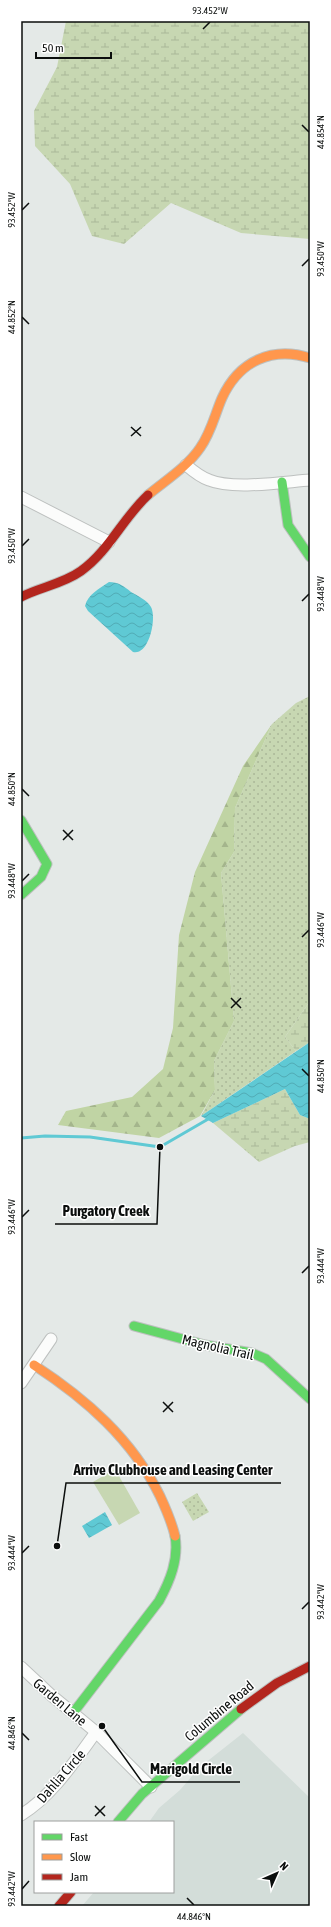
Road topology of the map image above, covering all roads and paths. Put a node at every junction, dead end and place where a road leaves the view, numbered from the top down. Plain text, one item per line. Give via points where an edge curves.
1 (310, 358) edge
2 (186, 465) junction
3 (310, 480) edge
4 (282, 482) junction
5 (21, 497) edge
6 (109, 542) junction
7 (310, 557) edge
8 (21, 597) edge
9 (21, 820) edge
10 (21, 895) edge
11 (134, 1326) dead end
12 (50, 1339) dead end
13 (34, 1365) junction
14 (21, 1383) edge
15 (310, 1399) edge
16 (310, 1666) edge
17 (21, 1667) edge
18 (73, 1713) junction
19 (96, 1732) junction
20 (151, 1787) junction
21 (21, 1815) edge
22 (119, 1821) edge
23 (70, 1893) edge
24 (59, 1906) edge

1 - 2 street via 281,353 267,355 242,370 222,394 202,446
2 - 4 street via 197,474 220,484
2 - 6 street via 151,491
3 - 4 street
4 - 7 street via 288,525
5 - 6 street
6 - 8 street via 93,562 78,574
9 - 10 street via 48,864 43,875
11 - 15 street, Magnolia Trail via 205,1345 252,1352 266,1359
12 - 13 street
13 - 14 street
13 - 18 street via 96,1410 139,1459 156,1486 173,1525 176,1544 169,1583 160,1600
16 - 20 street, Columbine Road via 286,1677 248,1703
17 - 18 street, Garden Lane
18 - 19 street, Garden Lane
19 - 20 street, Garden Lane
19 - 21 street, Dahlia Circle via 53,1788
20 - 22 street, Columbine Road
23 - 24 street

